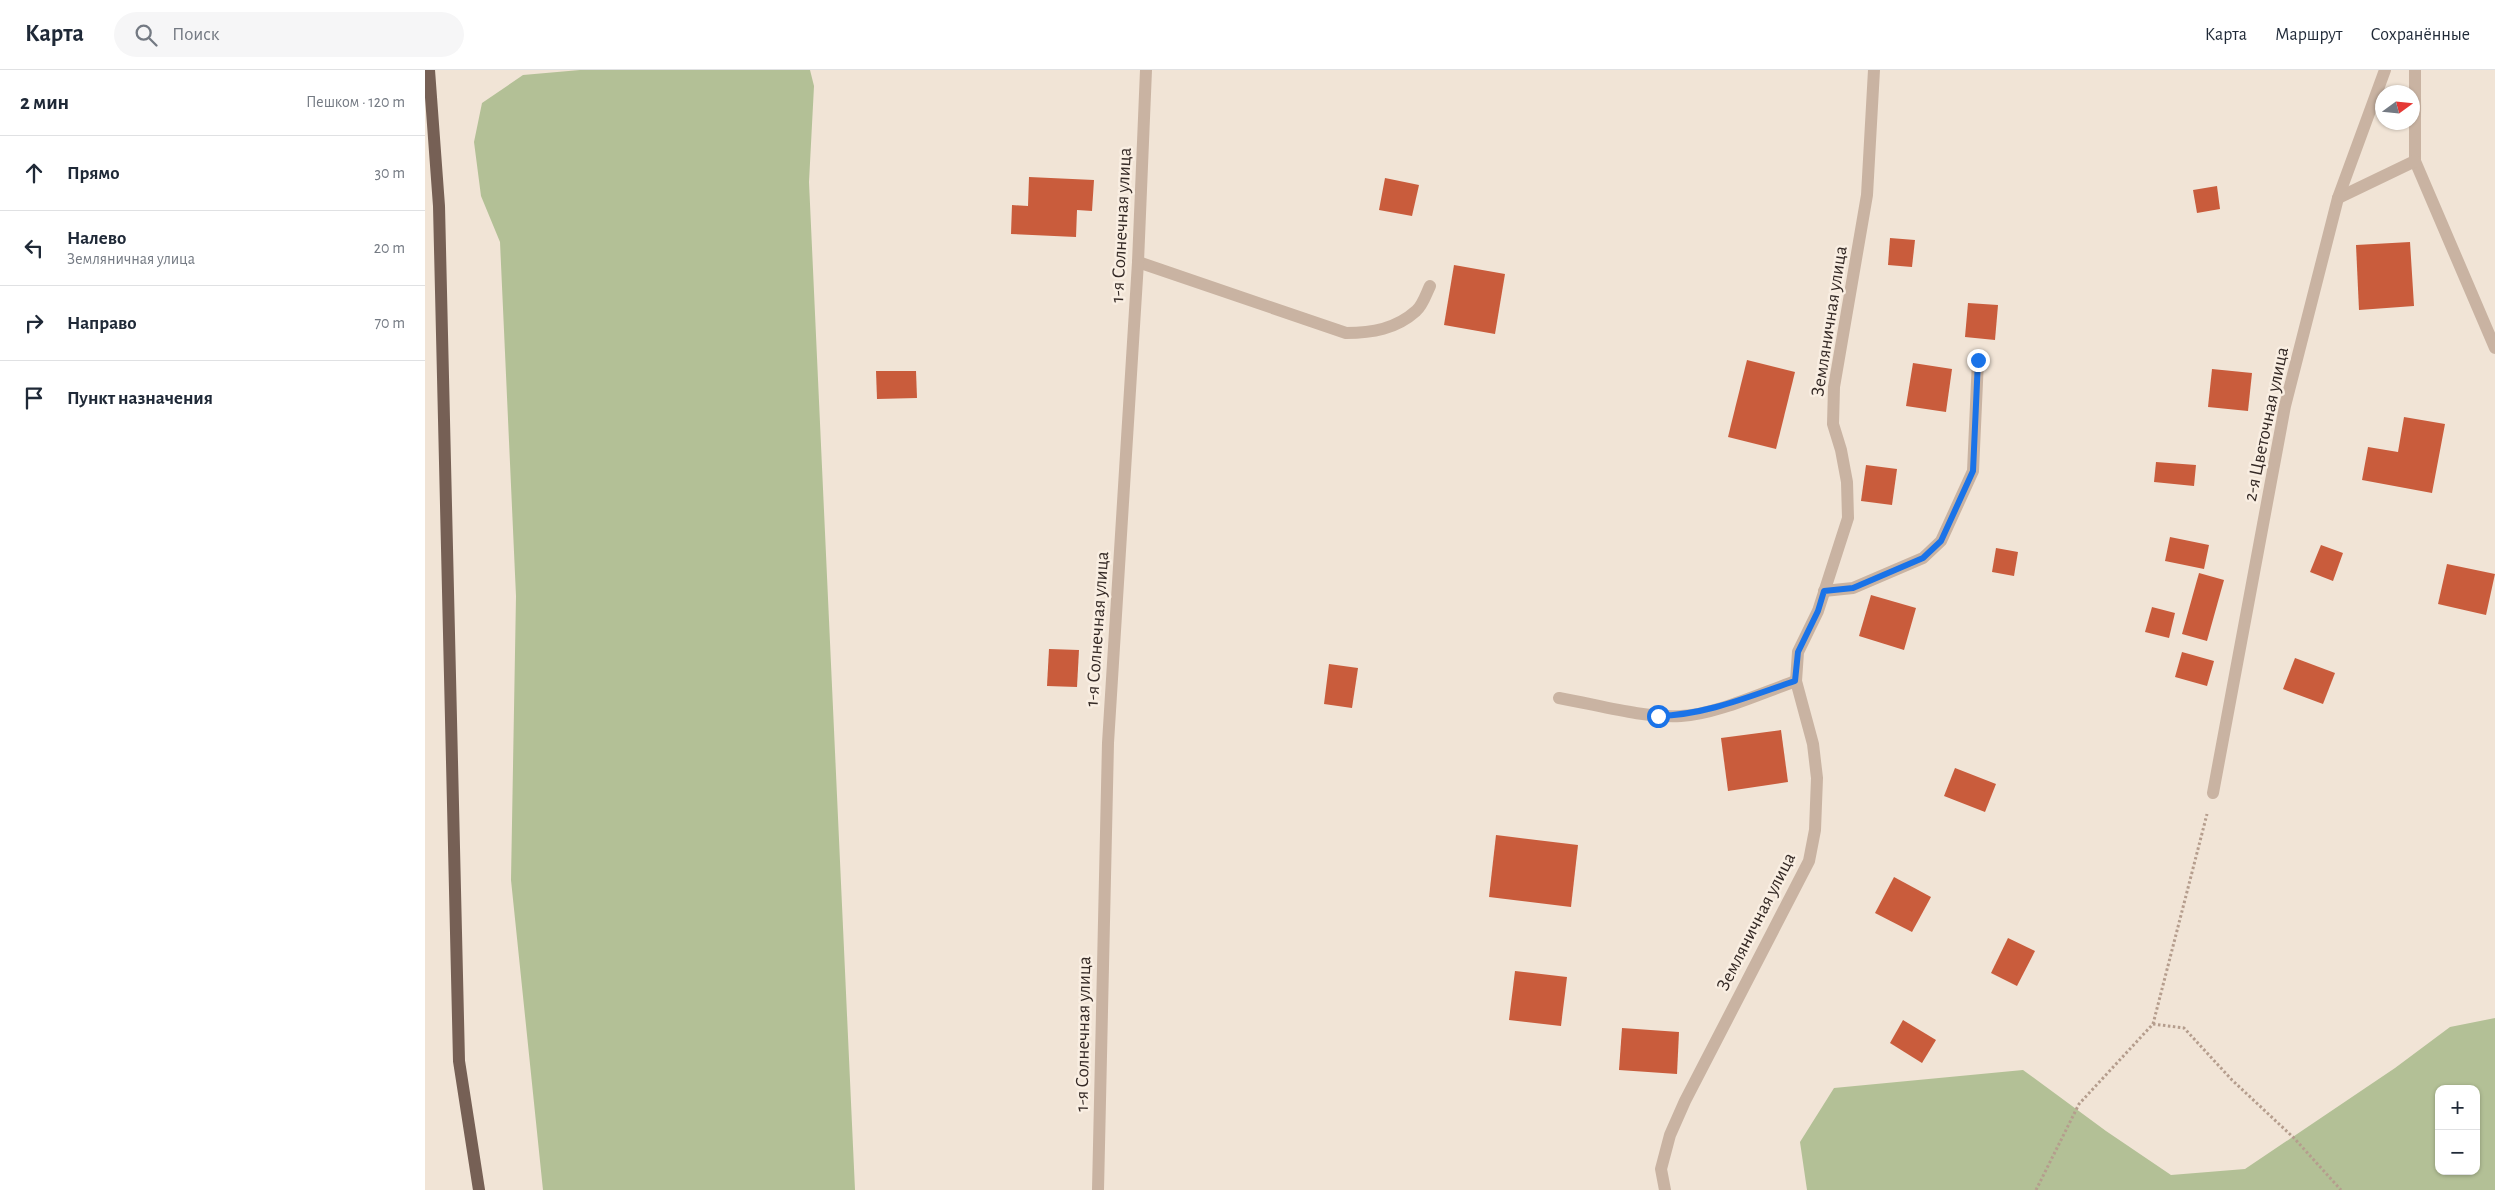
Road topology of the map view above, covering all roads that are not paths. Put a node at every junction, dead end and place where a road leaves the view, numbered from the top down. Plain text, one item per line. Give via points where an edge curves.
1 (429, 70) edge
2 (1146, 70) edge
3 (1874, 70) edge
4 (2385, 70) edge
5 (2415, 70) edge
6 (2415, 161) junction
7 (2338, 198) junction
8 (1138, 262) junction
9 (1430, 286) dead end
10 (2495, 348) edge
11 (1978, 360) dead end
12 (1824, 591) junction
13 (1795, 681) junction
14 (1559, 698) dead end
15 (2213, 793) road end
16 (479, 1190) edge
17 (1098, 1190) edge
18 (1665, 1190) edge

1 - 16 main road via 439,206 459,1060
2 - 8 street, 1-я Солнечная улица
3 - 12 street, Земляничная улица via 1867,195 1834,387 1833,424 1847,482 1847,518
4 - 7 street, 2-я Цветочная улица
5 - 6 street
6 - 7 street
6 - 10 street
7 - 15 street, 2-я Цветочная улица via 2285,406
8 - 9 street via 1347,333 1373,333 1395,325 1418,310
8 - 17 street, 1-я Солнечная улица via 1108,743
11 - 12 street via 1973,471 1941,541 1923,558 1853,588
12 - 13 street, Земляничная улица via 1798,652
13 - 14 street via 1711,710 1683,716 1658,716
13 - 18 street, Земляничная улица via 1813,744 1817,778 1815,830 1809,861 1685,1100 1661,1169

